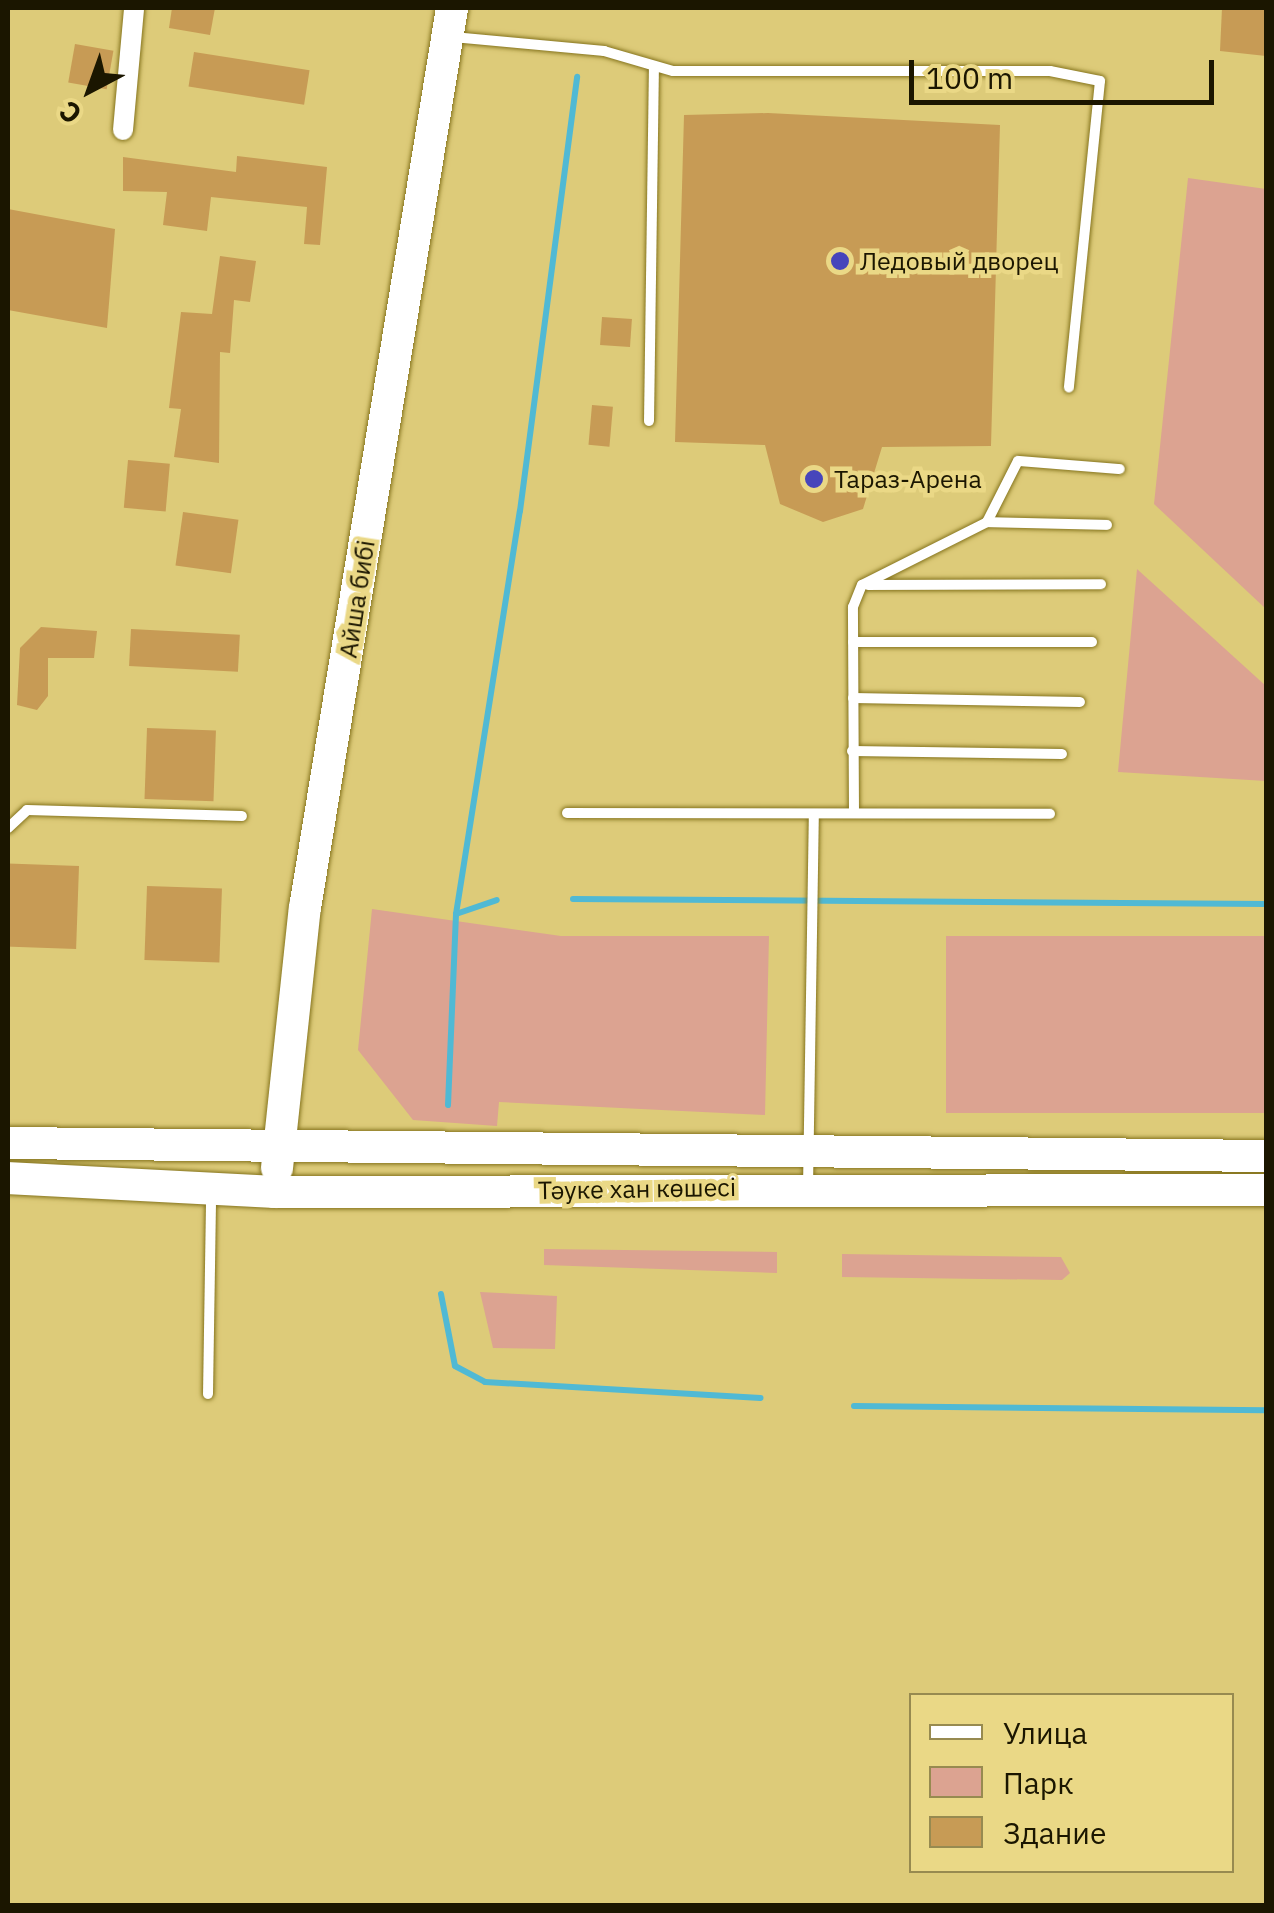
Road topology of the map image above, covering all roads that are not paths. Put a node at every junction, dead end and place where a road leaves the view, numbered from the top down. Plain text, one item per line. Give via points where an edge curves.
1 (134, 8) edge
2 (449, 22) edge
3 (654, 66) junction
4 (123, 130) dead end
5 (1069, 387) dead end
6 (649, 420) dead end
7 (1120, 469) dead end
8 (988, 522) junction
9 (1108, 525) dead end
10 (1102, 584) dead end
11 (862, 585) junction
12 (853, 642) junction
13 (1092, 642) dead end
14 (853, 698) junction
15 (1080, 702) dead end
16 (852, 750) junction
17 (1062, 754) dead end
18 (854, 812) junction
19 (567, 814) dead end
20 (1050, 814) dead end
21 (242, 816) dead end
22 (814, 816) junction
23 (8, 828) edge
24 (8, 1143) edge
25 (280, 1147) junction
26 (808, 1154) junction
27 (1266, 1156) edge
28 (8, 1178) edge
29 (211, 1187) junction
30 (808, 1188) junction
31 (1266, 1190) edge
32 (274, 1192) junction
33 (208, 1394) dead end

1 - 4 street
2 - 3 lane via 540,46 604,50
2 - 25 main road, Айша бибі via 304,908
3 - 5 lane via 1050,71 1100,81
3 - 6 lane
7 - 8 lane via 1018,461
8 - 9 lane
8 - 11 lane
10 - 11 lane
11 - 12 lane
12 - 13 lane
12 - 14 lane
14 - 15 lane
14 - 16 lane
16 - 17 lane
16 - 18 lane
18 - 20 lane
18 - 22 lane
19 - 22 lane
21 - 23 lane via 27,810
22 - 26 lane
24 - 25 main road, Тәуке хан көшесі
25 - 26 main road, Тәуке хан көшесі
25 - 32 main road, Айша бибі
26 - 27 main road, Тәуке хан көшесі
26 - 30 lane
28 - 29 main road, Тәуке хан көшесі
29 - 32 main road, Тәуке хан көшесі
29 - 33 lane
30 - 31 main road, Тәуке хан көшесі
30 - 32 main road, Тәуке хан көшесі via 384,1198

